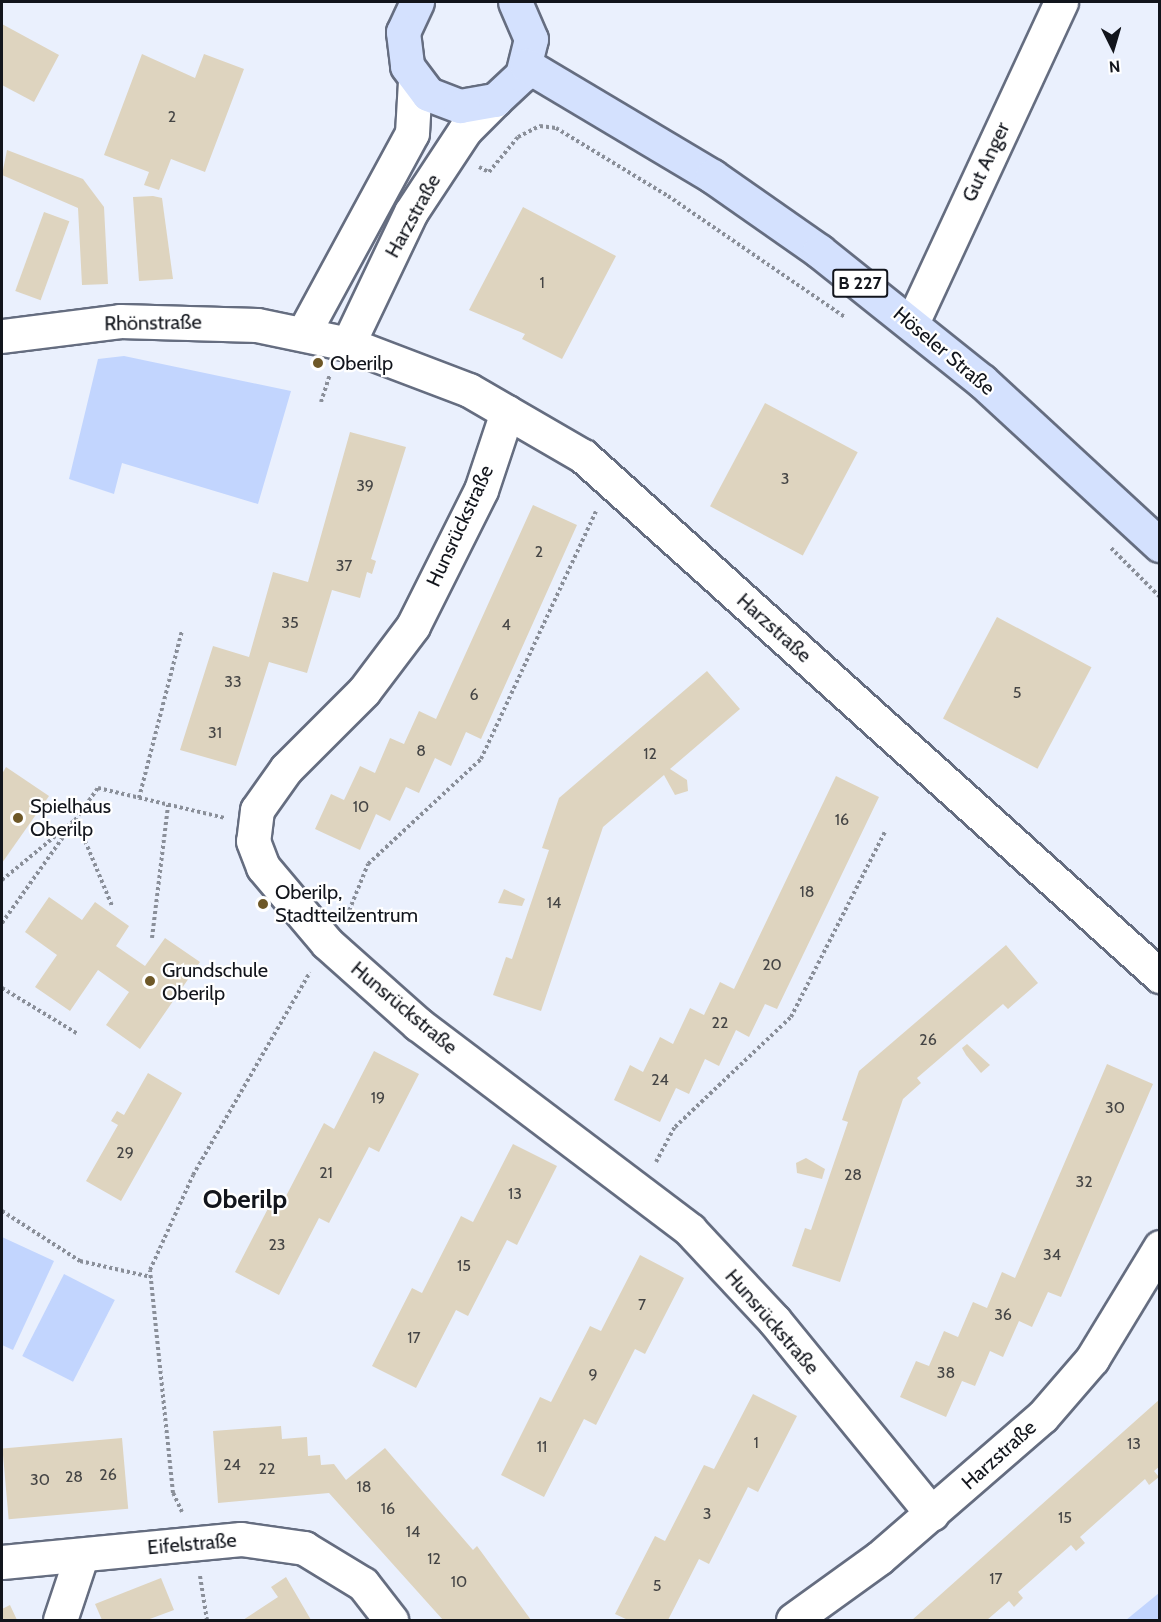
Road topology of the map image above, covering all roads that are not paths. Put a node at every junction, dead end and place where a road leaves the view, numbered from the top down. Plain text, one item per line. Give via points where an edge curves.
1 (515, 2) edge
2 (1060, 2) edge
3 (413, 3) edge
4 (526, 65) junction
5 (415, 81) junction
6 (495, 100) junction
7 (912, 323) junction
8 (2, 336) edge
9 (326, 338) junction
10 (507, 412) junction
11 (1160, 545) edge
12 (1160, 975) edge
13 (1160, 1247) edge
14 (932, 1514) junction
15 (81, 1557) junction
16 (2, 1562) edge
17 (60, 1620) edge
18 (391, 1620) edge
19 (793, 1620) edge

1 - 4 main road via 531,39
2 - 7 street, Gut Anger
3 - 5 main road via 402,49
4 - 6 main road via 510,89
4 - 7 main road, Höseler Straße / B 227 via 712,176
5 - 6 main road via 428,94 460,106
5 - 9 street via 412,133
6 - 9 street, Harzstraße via 450,152
7 - 11 main road, Höseler Straße / B 227
8 - 9 street, Rhönstraße via 120,321 200,321
9 - 10 street, Harzstraße via 427,370
10 - 12 street, Harzstraße via 583,456
10 - 14 street, Hunsrückstraße via 481,490 413,626 364,691 286,769 257,810 252,841 262,867 331,946 418,1024 690,1230 774,1320
13 - 14 street, Harzstraße via 1092,1359 1042,1417
14 - 19 street, Harzstraße
15 - 16 street, Eifelstraße
15 - 17 street
15 - 18 street, Eifelstraße via 194,1540 241,1539 304,1548 363,1584

